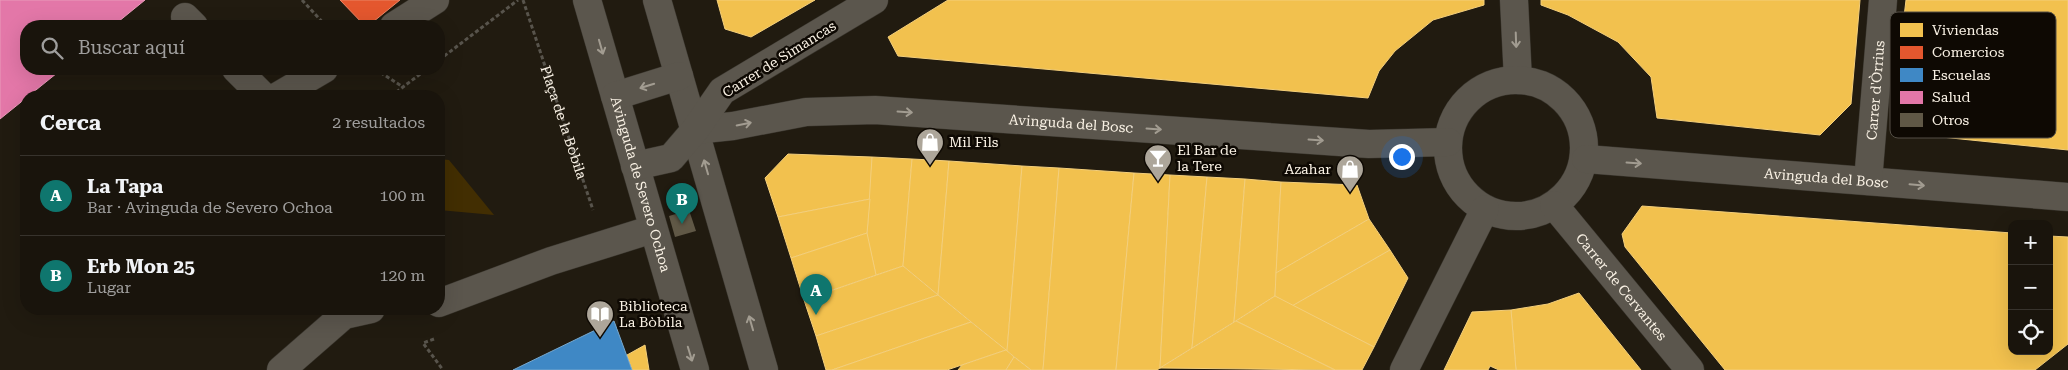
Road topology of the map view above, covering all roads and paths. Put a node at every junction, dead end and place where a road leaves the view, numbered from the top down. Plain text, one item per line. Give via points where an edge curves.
1 (302, 0) edge
2 (435, 0) edge
3 (518, 0) edge
4 (522, 0) edge
5 (587, 0) edge
6 (657, 0) edge
7 (874, 0) edge
8 (1514, 0) edge
9 (1883, 0) edge
10 (320, 20) edge
11 (403, 20) edge
12 (445, 55) edge
13 (242, 75) edge
14 (314, 75) edge
15 (385, 75) edge
16 (419, 75) edge
17 (679, 76) junction
18 (1518, 80) junction
19 (403, 87) junction
20 (256, 90) edge
21 (288, 90) edge
22 (399, 90) edge
23 (615, 96) junction
24 (695, 130) junction
25 (1448, 142) junction
26 (1586, 160) junction
27 (635, 166) junction
28 (1868, 181) junction
29 (2068, 197) edge
30 (1554, 205) junction
31 (1485, 209) junction
32 (653, 229) junction
33 (604, 244) junction
34 (445, 301) edge
35 (343, 315) edge
36 (438, 338) dead end
37 (281, 370) edge
38 (443, 370) edge
39 (695, 370) edge
40 (764, 370) edge
41 (1404, 370) edge
42 (1690, 370) edge

1 - 10 path
2 - 11 street
3 - 12 path
4 - 33 path, Plaça de la Bòbila
5 -> 23 street, Avinguda de Severo Ochoa
6 - 17 street
7 - 24 street, Carrer de Simancas via 722,91
8 -> 18 street
9 - 28 street, Carrer d'Òrrius
13 - 20 street
14 - 21 street
15 - 19 path
16 - 19 path
17 -> 23 street
17 - 24 street
18 - 25 street via 1492,84 1470,97 1455,118
18 - 26 street via 1542,85 1564,99 1578,120
19 - 22 path
23 - 27 street, Avinguda de Severo Ochoa
24 -> 25 street, Avinguda del Bosc via 806,112 875,110 1369,144
24 - 27 street, Carrer de Simancas via 671,158
40 -> 24 street
25 - 31 street via 1449,162 1456,182
26 -> 28 street, Avinguda del Bosc
26 - 30 street via 1581,174
27 - 32 street, Avinguda de Severo Ochoa
28 -> 29 street, Avinguda del Bosc
30 - 31 street via 1532,214 1516,215
30 - 42 street, Carrer de Cervantes
31 - 41 street
32 - 33 street
32 -> 39 street, Avinguda de Severo Ochoa
33 - 34 street
35 - 37 street
36 - 38 path via 423,343

